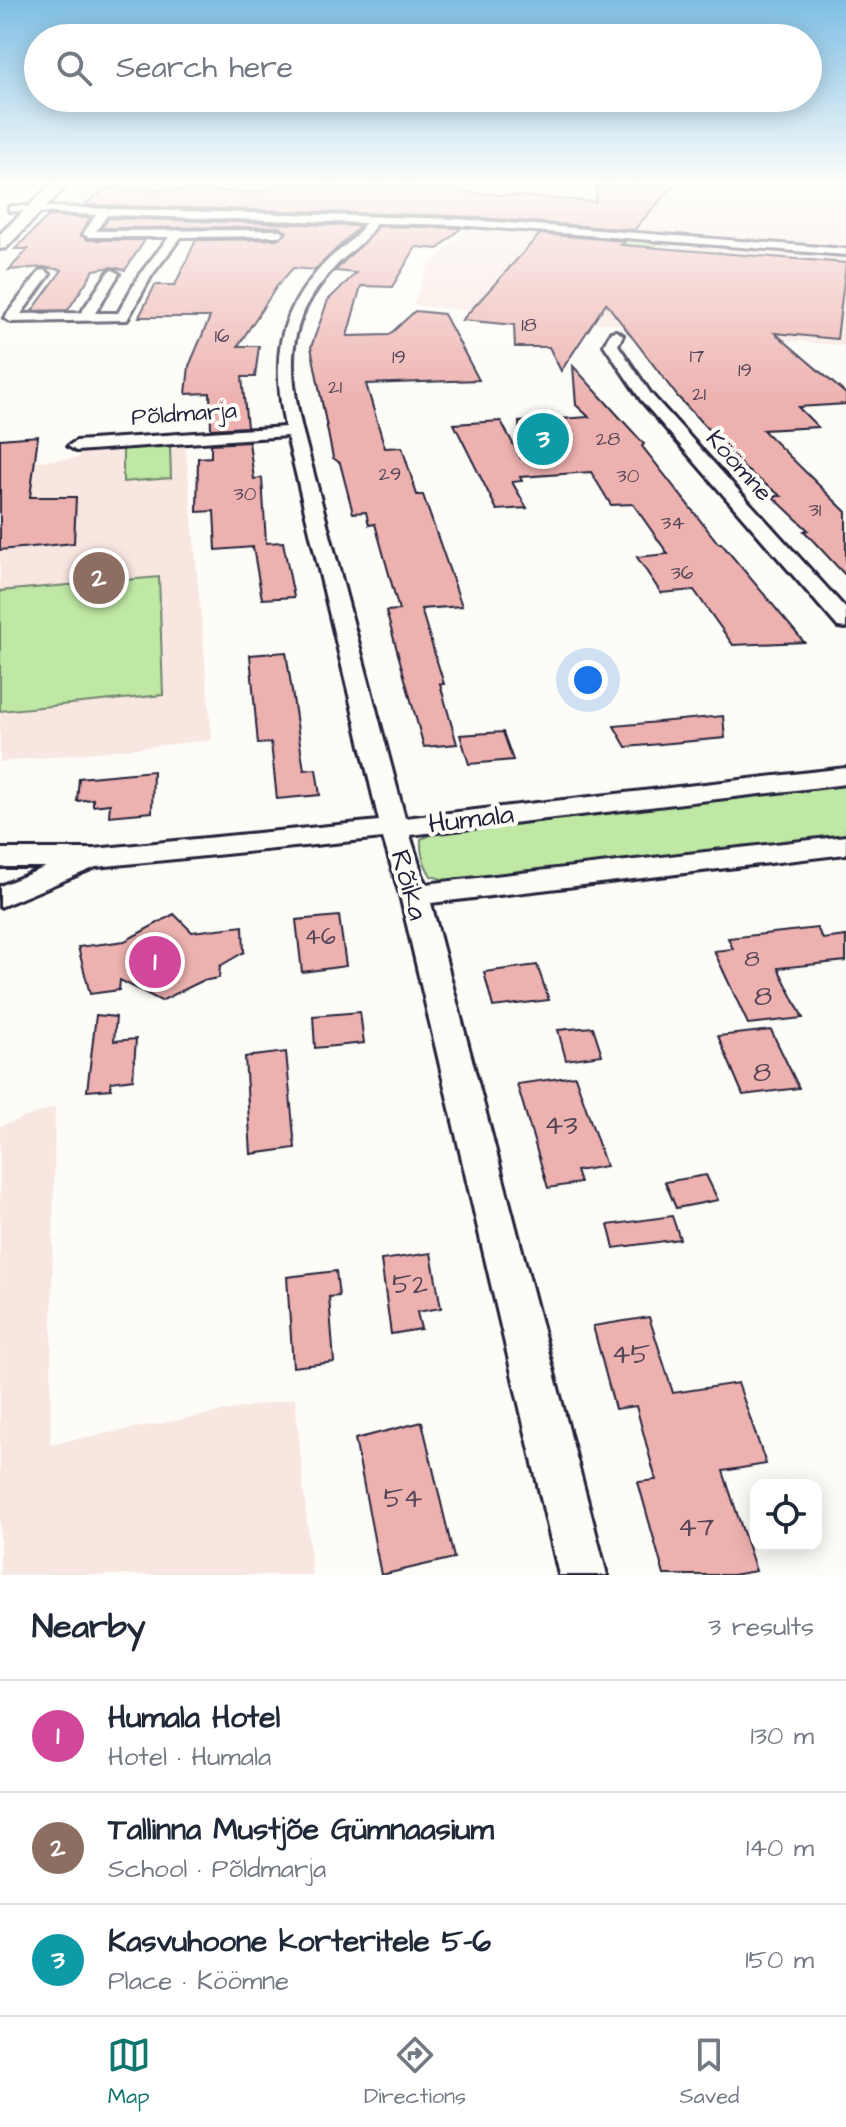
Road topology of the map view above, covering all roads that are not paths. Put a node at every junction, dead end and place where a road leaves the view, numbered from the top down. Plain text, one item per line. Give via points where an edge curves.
1 (158, 258) edge
2 (337, 258) edge
3 (44, 274) dead end
4 (113, 274) dead end
5 (6, 318) edge
6 (85, 318) junction
7 (616, 335) dead end
8 (295, 431) junction
9 (76, 446) dead end
10 (846, 622) edge
11 (846, 776) edge
12 (393, 828) junction
13 (846, 845) edge
14 (0, 858) edge
15 (94, 858) junction
16 (414, 895) junction
17 (0, 897) edge
18 (583, 1575) edge

1 - 6 street via 122,317
2 - 8 street, Rõika via 294,319 284,346
3 - 5 street
4 - 6 street
5 - 6 street
7 - 10 street, Köömne via 611,345 646,397
8 - 9 street, Põldmarja
8 - 12 street, Rõika
11 - 12 street, Humala
12 - 15 street, Humala
12 - 16 street, Rõika
13 - 16 street
14 - 15 street, Humala
15 - 17 street
16 - 18 street, Rõika

